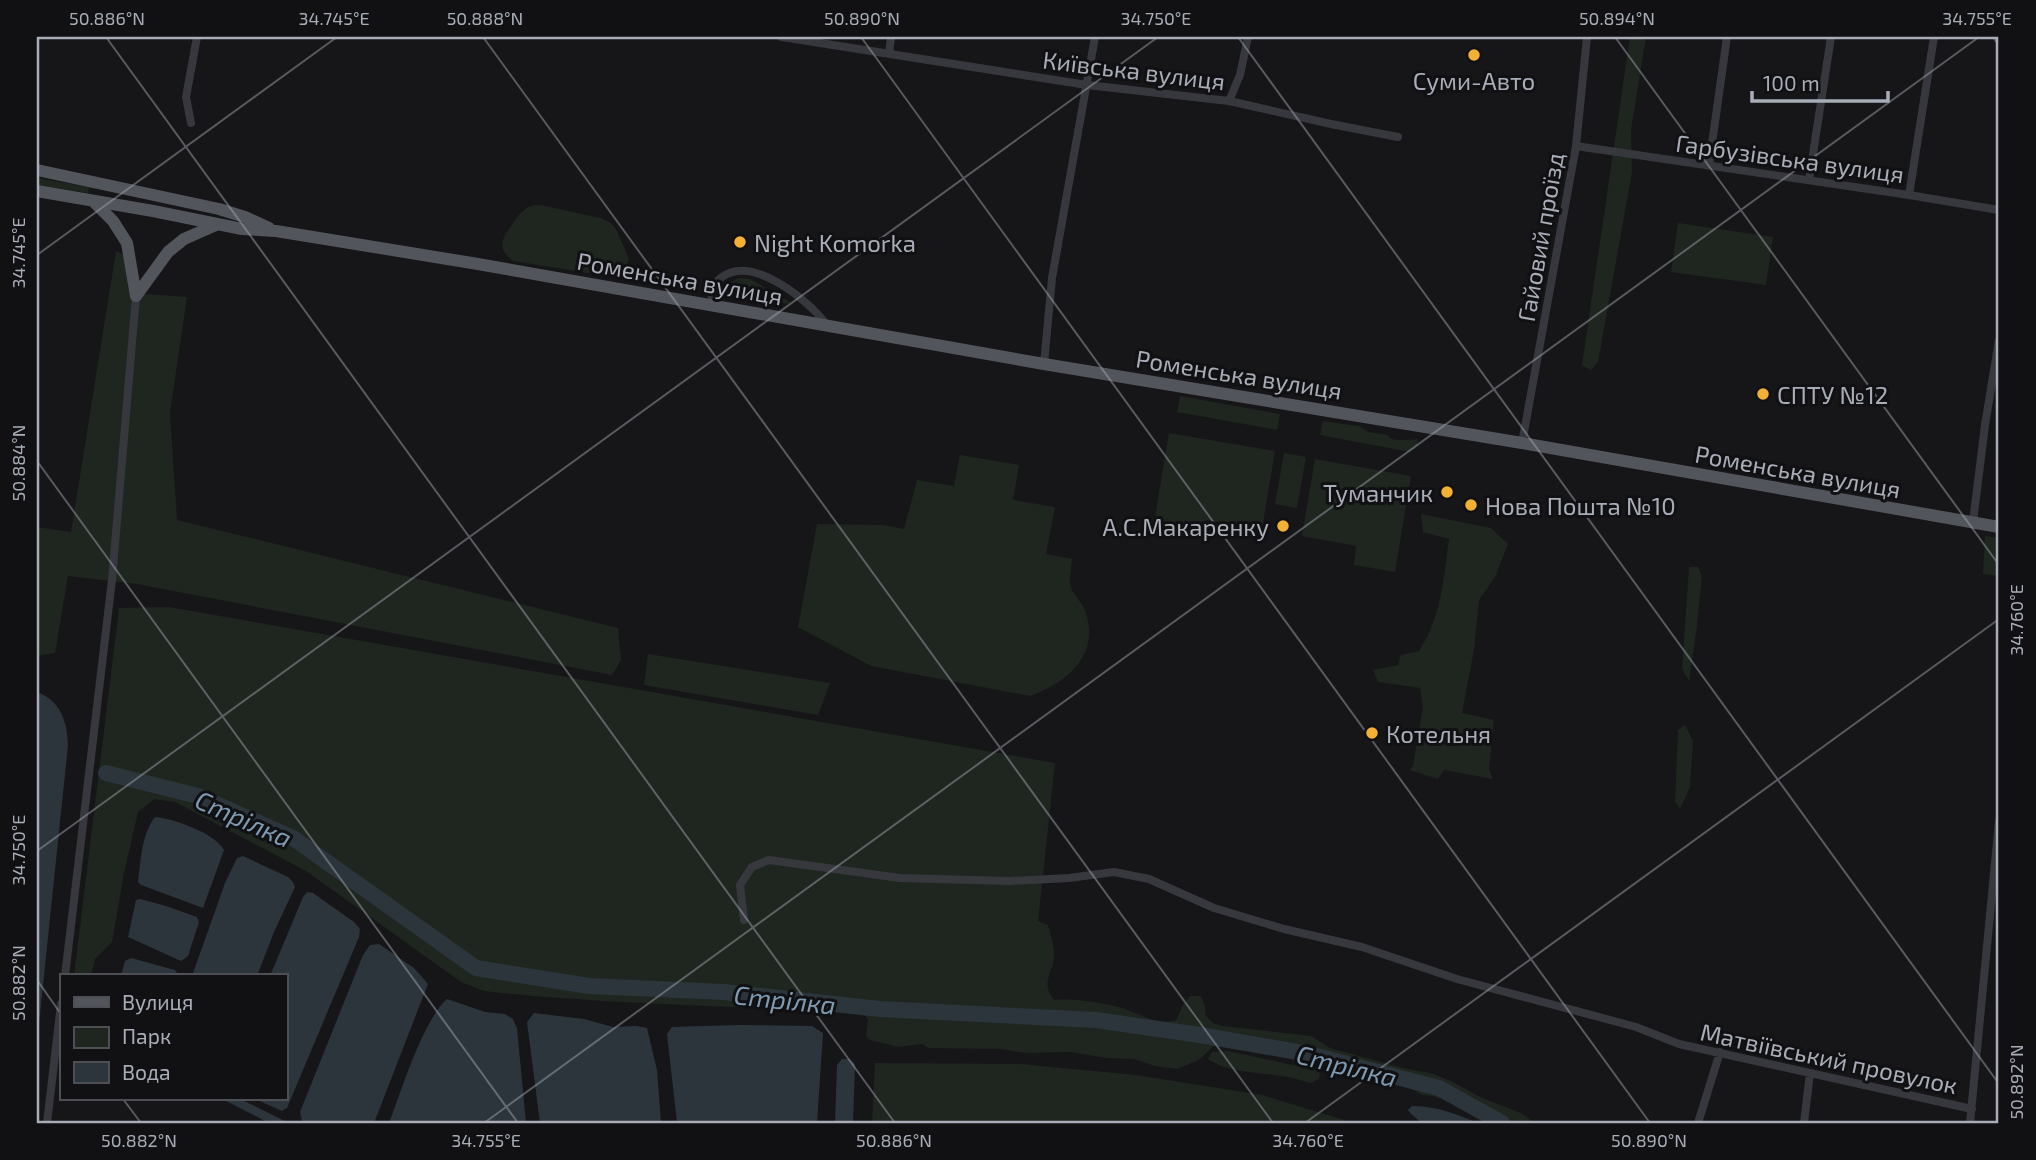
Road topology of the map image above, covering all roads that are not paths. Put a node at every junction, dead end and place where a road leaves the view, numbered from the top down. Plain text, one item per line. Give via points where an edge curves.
1 (197, 37) edge
2 (782, 37) edge
3 (891, 37) edge
4 (1095, 37) edge
5 (1248, 37) edge
6 (1587, 37) edge
7 (1727, 37) edge
8 (1831, 37) edge
9 (1934, 37) edge
10 (889, 54) junction
11 (1087, 85) junction
12 (1229, 101) junction
13 (191, 123) dead end
14 (1398, 136) dead end
15 (1576, 146) junction
16 (1709, 165) junction
17 (37, 170) edge
18 (1809, 180) junction
19 (37, 191) edge
20 (1909, 195) junction
21 (93, 201) junction
22 (1999, 210) edge
23 (218, 224) junction
24 (276, 231) junction
25 (136, 296) junction
26 (712, 305) junction
27 (827, 325) junction
28 (1999, 340) edge
29 (1044, 364) junction
30 (1522, 443) junction
31 (1973, 522) junction
32 (1999, 527) edge
33 (1999, 821) edge
34 (1998, 858) edge
35 (744, 920) dead end
36 (65, 974) edge
37 (60, 1012) edge
38 (1720, 1052) junction
39 (1810, 1073) junction
40 (1972, 1109) junction
41 (47, 1123) edge
42 (1698, 1123) edge
43 (1804, 1123) edge
44 (1970, 1123) edge

1 - 13 street via 186,97
2 - 10 street, Київська вулиця
3 - 10 street
4 - 11 street
5 - 12 street
6 - 15 street, Гайовий проїзд
7 - 16 street
8 - 18 street
9 - 20 street
10 - 11 street, Київська вулиця
11 - 12 street, Київська вулиця
11 - 29 street via 1052,278
12 - 14 street, Київська вулиця
15 - 16 street, Гарбузівська вулиця
15 - 30 street, Гайовий проїзд
16 - 18 street, Гарбузівська вулиця
17 - 24 main road via 219,209
18 - 20 street, Гарбузівська вулиця
19 - 21 main road
20 - 22 street, Гарбузівська вулиця
21 - 23 main road
21 - 25 main road via 113,220 127,243
23 - 24 main road
23 - 25 main road via 184,239 168,253
24 - 26 main road, Роменська вулиця
25 - 36 street via 113,580
26 - 27 main road, Роменська вулиця
26 - 27 street via 712,289 719,279 741,269 788,289
27 - 29 main road, Роменська вулиця
28 - 31 street
29 - 30 main road, Роменська вулиця
30 - 31 main road, Роменська вулиця
31 - 32 main road, Роменська вулиця
33 - 34 street
34 - 40 street
35 - 38 street, Матвіївський провулок via 740,886 752,867 769,860 900,878 1010,881 1114,872 1149,879 1214,908 1284,929 1362,947 1457,979
37 - 41 street
38 - 39 street, Матвіївський провулок
38 - 42 street
39 - 40 street, Матвіївський провулок
39 - 43 street
40 - 44 street

